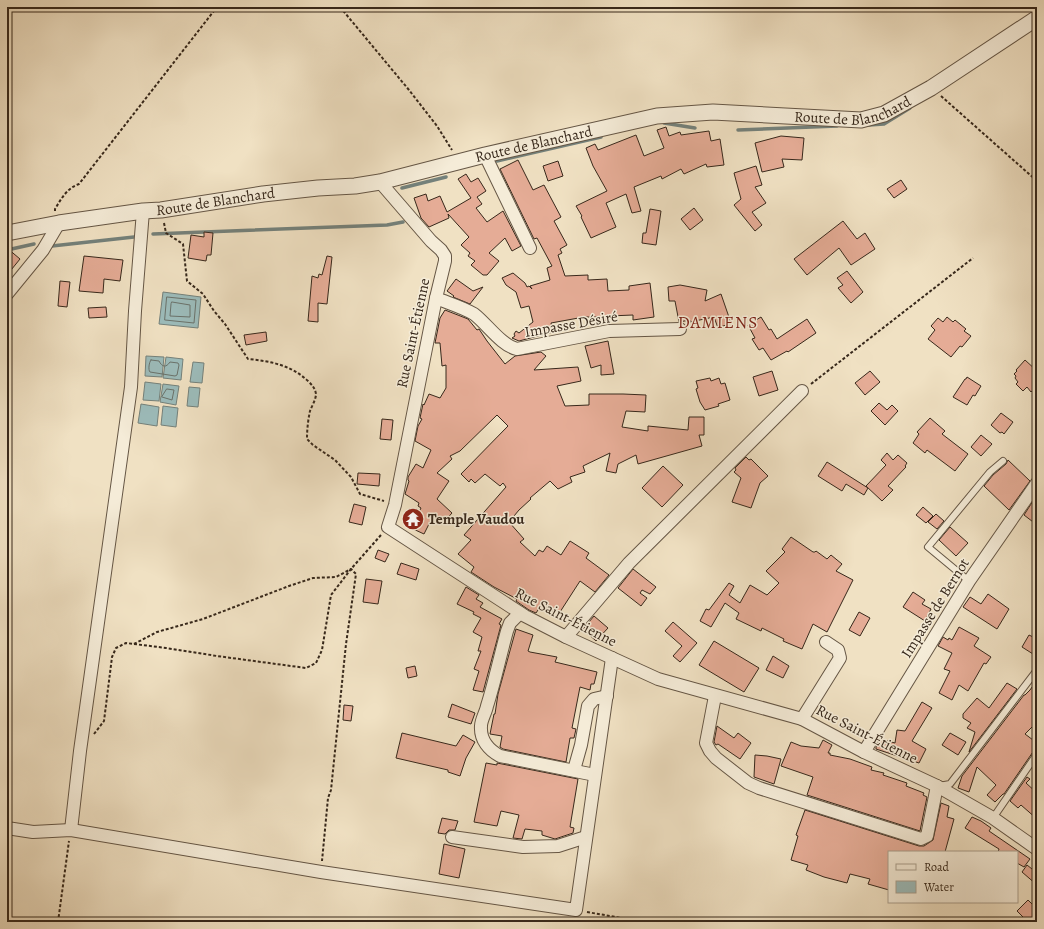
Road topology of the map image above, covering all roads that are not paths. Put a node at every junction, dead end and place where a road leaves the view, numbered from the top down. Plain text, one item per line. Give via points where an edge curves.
1 (1037, 18) edge
2 (485, 155) junction
3 (380, 182) junction
4 (143, 211) junction
5 (59, 223) junction
6 (7, 234) edge
7 (530, 248) dead end
8 (7, 294) edge
9 (436, 298) junction
10 (680, 329) dead end
11 (802, 391) road end
12 (1003, 461) dead end
13 (1037, 483) edge
14 (969, 581) junction
15 (520, 613) junction
16 (566, 637) junction
17 (826, 642) dead end
18 (612, 658) junction
19 (1037, 670) edge
20 (607, 696) junction
21 (715, 696) junction
22 (802, 719) junction
23 (864, 752) junction
24 (1037, 754) edge
25 (574, 770) junction
26 (596, 774) junction
27 (937, 786) junction
28 (993, 818) junction
29 (7, 828) edge
30 (71, 830) junction
31 (452, 837) dead end
32 (586, 837) junction
33 (1037, 849) edge

1 - 2 street, Route de Blanchard via 931,88 884,114 861,120 713,112 656,116
2 - 3 street, Route de Blanchard
2 - 7 street
3 - 4 street, Route de Blanchard via 263,194
3 - 9 street, Rue Saint-Étienne via 445,256
4 - 5 street, Route de Blanchard
4 - 30 street via 130,387
5 - 6 street, Route de Blanchard
5 - 8 street via 43,250
9 - 10 street, Impasse Désiré via 473,314 492,329 509,348 517,350 609,331
9 - 15 street, Rue Saint-Étienne via 395,505 388,527
11 - 16 street via 629,563
12 - 14 lane via 990,472 928,547
13 - 14 street, Impasse de Bernot
14 - 23 street, Impasse de Bernot
15 - 16 street, Rue Saint-Étienne
15 - 25 street via 510,623 507,631 481,727 486,746 500,756
16 - 18 street, Rue Saint-Étienne
17 - 22 street via 838,650 840,658
18 - 20 street
18 - 21 street, Rue Saint-Étienne via 658,679
19 - 27 lane via 950,784
20 - 25 street via 594,699 588,706
20 - 26 street
21 - 22 street, Rue Saint-Étienne
21 - 27 street via 706,743 716,758 748,783 759,788 921,839 927,836
22 - 23 street, Rue Saint-Étienne
23 - 27 street, Rue Saint-Étienne
24 - 28 lane
25 - 26 street
26 - 32 street
27 - 28 street, Rue Saint-Étienne
28 - 33 street, Rue Saint-Étienne
29 - 30 street via 33,832
30 - 32 street via 321,872 576,910
31 - 32 street via 523,847 558,846

